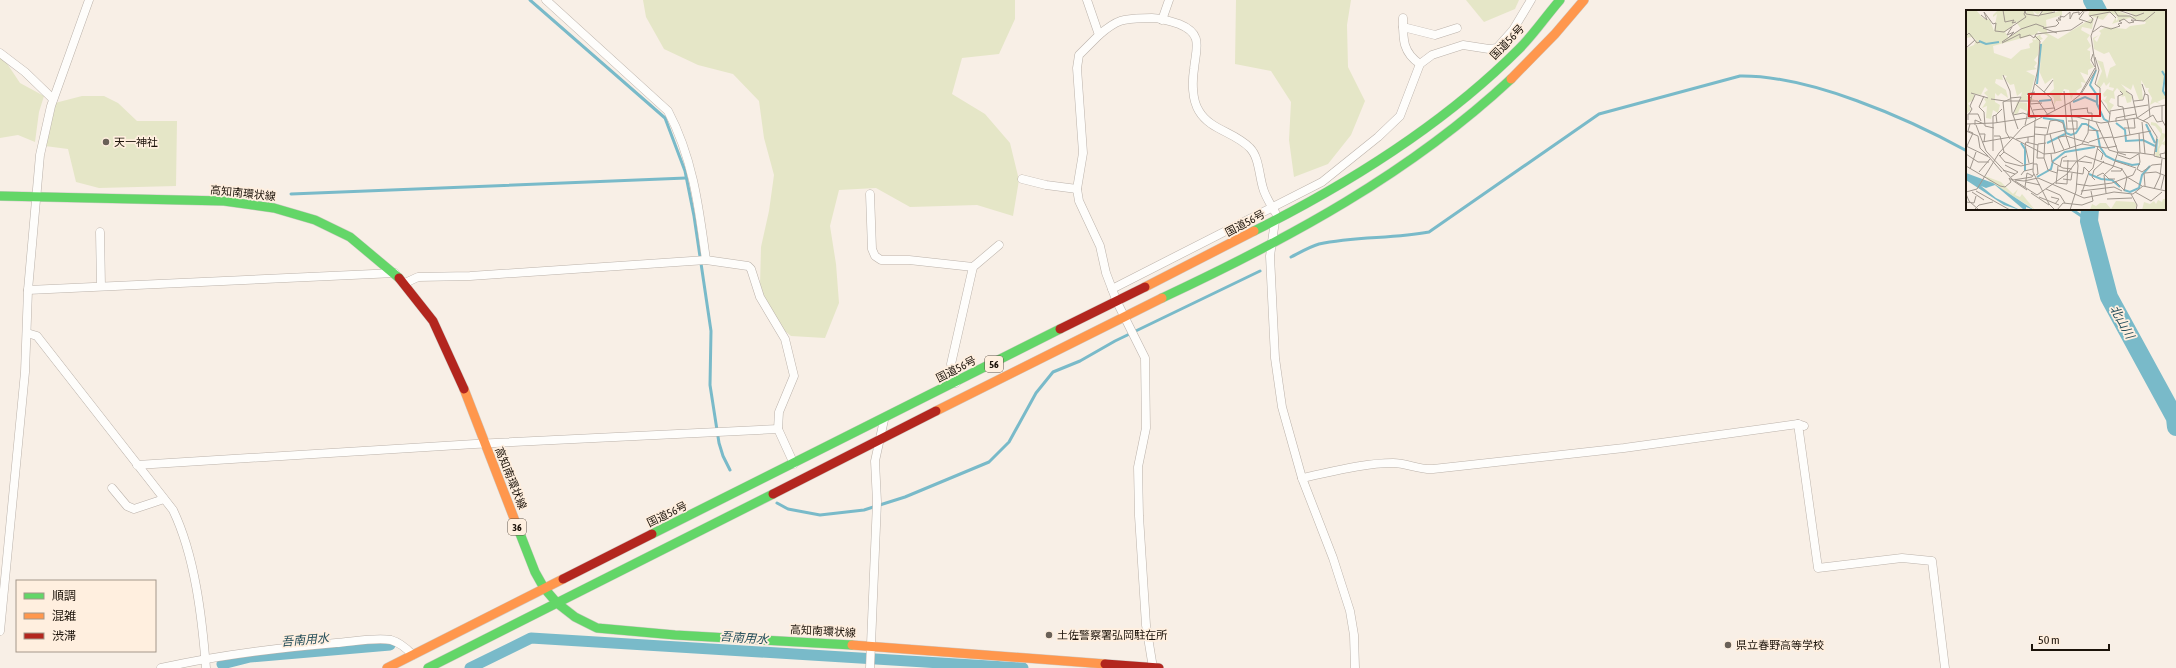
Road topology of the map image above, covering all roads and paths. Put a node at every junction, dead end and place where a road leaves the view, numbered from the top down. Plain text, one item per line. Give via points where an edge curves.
1 (89, 0) edge
2 (546, 0) edge
3 (1087, 0) edge
4 (1169, 0) edge
5 (1531, 0) edge
6 (1560, 0) edge
7 (1584, 0) edge
8 (1404, 18) dead end
9 (1162, 20) junction
10 (1404, 27) junction
11 (1457, 28) dead end
12 (1099, 35) junction
13 (0, 53) edge
14 (1420, 64) junction
15 (53, 99) junction
16 (1022, 178) dead end
17 (1077, 190) junction
18 (870, 194) dead end
19 (0, 196) edge
20 (35, 197) junction
21 (1273, 208) junction
22 (1277, 220) junction
23 (100, 232) dead end
24 (1271, 244) junction
25 (999, 245) dead end
26 (705, 260) junction
27 (973, 267) junction
28 (395, 273) junction
29 (405, 283) junction
30 (101, 286) junction
31 (1112, 289) junction
32 (28, 290) junction
33 (1117, 302) junction
34 (1124, 315) junction
35 (27, 333) junction
36 (956, 383) junction
37 (884, 420) junction
38 (778, 429) junction
39 (878, 441) junction
40 (484, 443) junction
41 (794, 464) junction
42 (137, 465) junction
43 (1302, 478) junction
44 (112, 488) dead end
45 (164, 499) junction
46 (544, 588) junction
47 (557, 603) junction
48 (0, 631) edge
49 (870, 649) junction
50 (413, 655) junction
51 (205, 658) junction
52 (870, 664) edge
53 (161, 668) edge
54 (206, 668) edge
55 (387, 668) edge
56 (428, 668) edge
57 (1153, 668) edge
58 (1159, 668) edge
59 (1355, 668) edge
60 (1945, 668) edge

1 - 15 street
2 - 26 street via 668,111 678,129 692,171
3 - 12 street
4 - 9 street
5 - 14 street via 1513,30 1497,48 1463,45 1432,55
6 - 22 main road, 国道56号 / 56 via 1521,48 1472,93 1417,137 1362,173
7 - 24 main road, 56 via 1529,63 1488,100 1426,149 1371,188
8 - 10 street
9 - 12 street via 1123,19 1113,23
9 - 21 street via 1188,28 1197,38 1193,84 1194,101 1198,111 1207,121 1251,148 1263,190
10 - 11 street via 1419,30 1423,34 1435,35
10 - 14 street via 1405,49
12 - 17 street via 1079,55 1078,62 1083,153
13 - 15 street via 25,72
14 - 21 street via 1410,96 1400,116 1322,182
15 - 20 street via 40,154
16 - 17 street
17 - 31 street via 1079,201 1100,246
18 - 27 street via 872,250 875,256 881,260 909,260
19 - 20 main road, 高知南環状線 / 36
20 - 28 main road, 高知南環状線 / 36 via 224,201 274,208 315,220 350,237
20 - 32 street
21 - 22 street
21 - 31 street
22 - 24 street
22 - 33 main road, 国道56号 / 56
23 - 30 street
24 - 34 main road, 56
24 - 43 street via 1275,358 1282,407
25 - 27 street
26 - 29 street via 470,276 418,277
26 - 38 street via 748,266 760,297 785,338 794,376 779,412
27 - 36 street via 951,364
28 - 29 main road, 高知南環状線 / 36
28 - 30 street
29 - 40 main road, 高知南環状線 / 36 via 433,321 447,348
30 - 32 street
31 - 33 street
32 - 35 street
33 - 34 street
33 - 36 main road, 国道56号 / 56
34 - 39 main road, 56
34 - 57 street via 1145,358 1146,428 1138,467 1139,516 1146,618
35 - 42 street via 37,336
35 - 48 street
36 - 37 main road, 国道56号 / 56
37 - 39 street
37 - 41 main road, 国道56号 / 56
38 - 40 street
38 - 41 street
39 - 47 main road, 56
39 - 49 street via 875,462 877,502
40 - 42 street
40 - 46 main road, 高知南環状線 / 36 via 535,572
41 - 46 main road, 国道56号 / 56
42 - 45 street
43 - 59 street via 1333,558 1350,611
43 - 60 street via 1393,463 1424,470 1801,425 1818,568 1902,558 1932,561
44 - 45 street via 127,506 134,509
45 - 51 street via 181,527 199,605
46 - 47 main road, 高知南環状線 / 36
46 - 50 main road, 国道56号 / 56
47 - 49 main road, 高知南環状線 / 36 via 575,617 597,628
47 - 56 main road, 56
49 - 52 street
49 - 57 main road, 高知南環状線 / 36
50 - 51 street via 403,646 390,640 259,650
50 - 55 main road, 国道56号 / 56
51 - 53 street
51 - 54 street
57 - 58 main road, 高知南環状線 / 36

